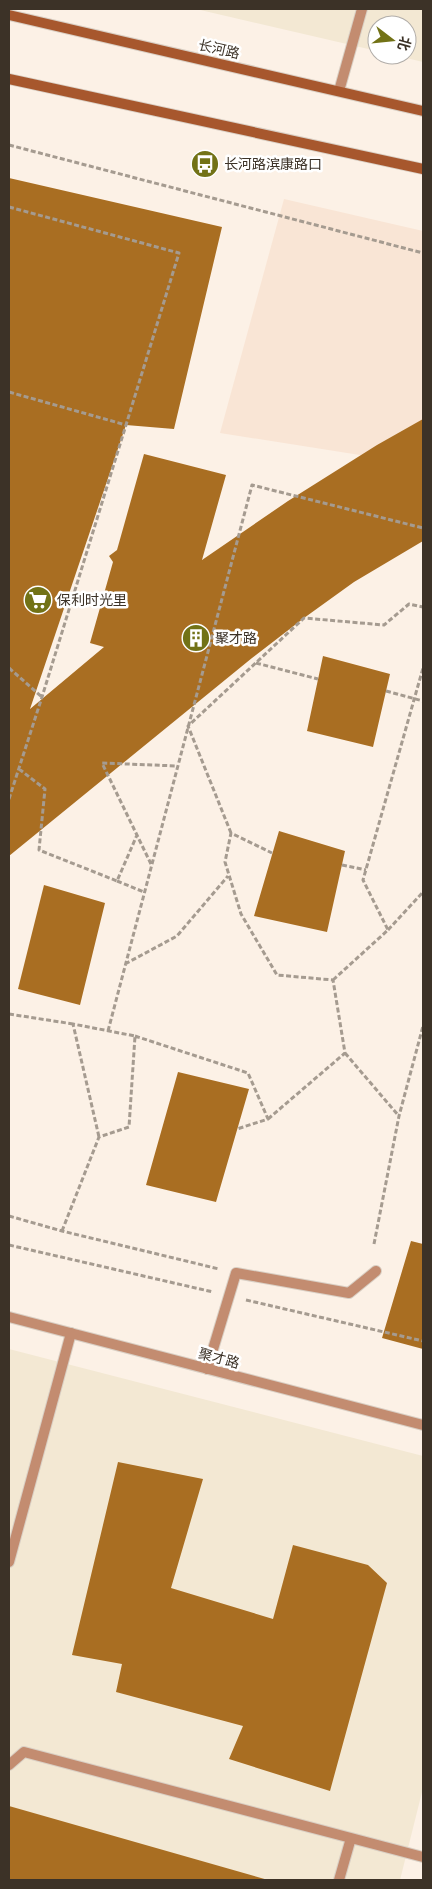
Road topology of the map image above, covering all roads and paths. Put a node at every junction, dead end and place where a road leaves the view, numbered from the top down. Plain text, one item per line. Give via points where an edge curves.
1 (362, 9) edge
2 (9, 15) edge
3 (9, 79) edge
4 (339, 91) junction
5 (423, 111) edge
6 (9, 145) edge
7 (423, 169) edge
8 (9, 208) edge
9 (423, 253) edge
10 (9, 392) edge
11 (126, 424) junction
12 (423, 528) edge
13 (423, 607) edge
14 (256, 663) junction
15 (9, 668) edge
16 (423, 668) edge
17 (318, 679) dead end
18 (386, 691) dead end
19 (42, 697) junction
20 (415, 698) junction
21 (423, 701) edge
22 (188, 726) junction
23 (177, 766) junction
24 (19, 769) junction
25 (9, 799) edge
26 (231, 833) junction
27 (137, 835) junction
28 (272, 852) dead end
29 (151, 864) junction
30 (342, 865) dead end
31 (366, 870) junction
32 (229, 875) junction
33 (117, 881) junction
34 (144, 892) junction
35 (423, 892) edge
36 (388, 930) junction
37 (125, 964) junction
38 (334, 980) junction
39 (9, 1014) edge
40 (73, 1024) junction
41 (423, 1026) edge
42 (108, 1031) junction
43 (135, 1036) junction
44 (345, 1053) junction
45 (399, 1116) junction
46 (268, 1120) junction
47 (237, 1129) dead end
48 (99, 1137) junction
49 (9, 1216) edge
50 (62, 1231) junction
51 (374, 1244) dead end
52 (376, 1271) dead end
53 (236, 1273) junction
54 (9, 1317) edge
55 (71, 1333) junction
56 (207, 1369) junction
57 (423, 1425) edge
58 (9, 1562) edge
59 (9, 1765) edge
60 (351, 1838) junction
61 (423, 1857) edge
62 (339, 1880) edge

1 - 4 street
2 - 4 main road, 长河路
3 - 7 main road
4 - 5 main road, 长河路
6 - 9 path
8 - 11 path via 179,253
10 - 11 path
11 - 19 path
12 - 22 path via 252,485
13 - 14 path via 408,604 384,625 304,618
14 - 17 path
14 - 22 path
15 - 19 path
16 - 20 path
18 - 20 path
19 - 24 path
20 - 21 path
20 - 31 path
22 - 23 path
22 - 26 path
23 - 27 path via 102,763
23 - 29 path
24 - 25 path
24 - 33 path via 45,789 39,850
26 - 28 path
26 - 32 path via 225,862
27 - 29 path
27 - 33 path
29 - 34 path
30 - 31 path
31 - 36 path via 363,880
32 - 37 path via 177,936
32 - 38 path via 241,914 277,975
33 - 34 path
34 - 37 path
35 - 36 path
36 - 38 path
37 - 42 path
38 - 44 path
39 - 40 path
40 - 42 path
40 - 48 path
41 - 45 path
42 - 43 path
43 - 46 path via 248,1073
43 - 48 path via 130,1126
44 - 45 path
44 - 46 path
45 - 51 path
46 - 47 path
48 - 50 path
49 - 50 path
50 - 53 path
52 - 53 street via 349,1292
53 - 56 street
54 - 55 street, 聚才路
55 - 56 street, 聚才路
55 - 58 street
56 - 57 street, 聚才路
59 - 60 street via 24,1752
60 - 61 street
60 - 62 street

